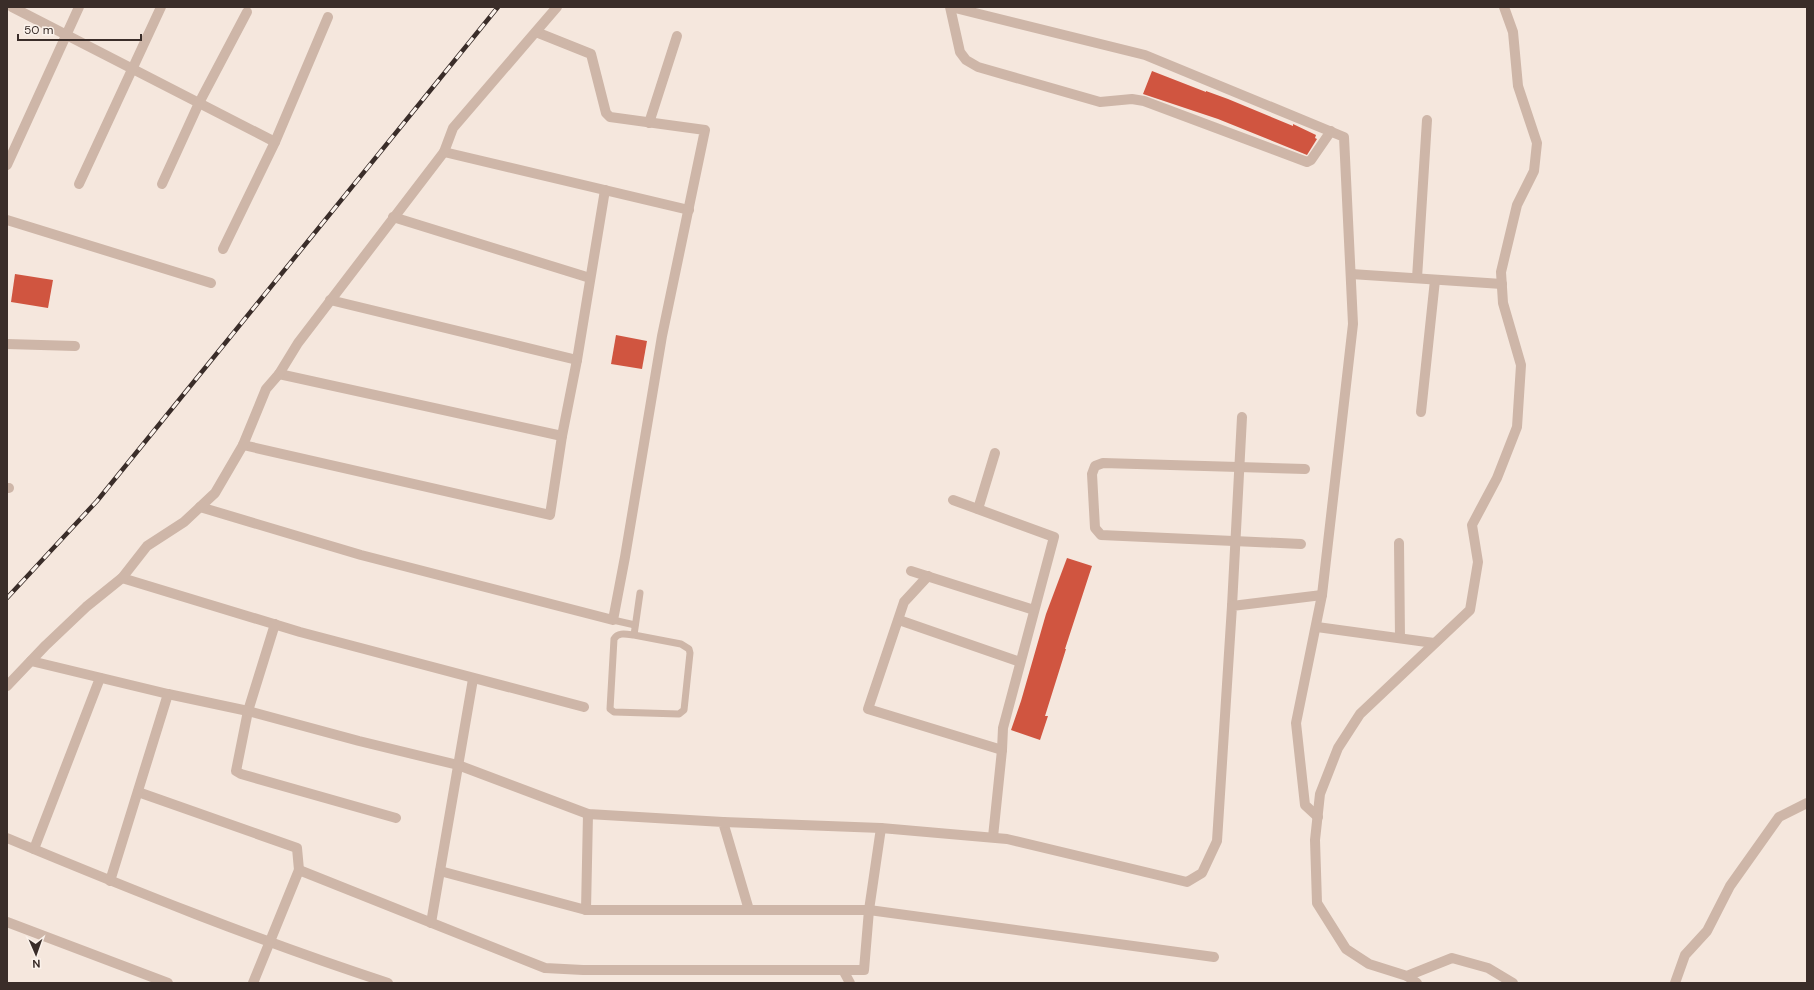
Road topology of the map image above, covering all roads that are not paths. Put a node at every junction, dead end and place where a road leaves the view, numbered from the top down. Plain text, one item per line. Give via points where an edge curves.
1 (12, 7) edge
2 (79, 7) edge
3 (161, 7) edge
4 (557, 7) edge
5 (950, 7) edge
6 (1504, 7) edge
7 (247, 12) dead end
8 (328, 17) dead end
9 (536, 32) junction
10 (67, 35) junction
11 (677, 36) dead end
12 (132, 68) junction
13 (199, 103) junction
14 (1427, 120) dead end
15 (649, 123) junction
16 (1331, 131) junction
17 (275, 142) junction
18 (444, 152) junction
19 (7, 165) edge
20 (79, 184) dead end
21 (162, 184) dead end
22 (605, 190) junction
23 (689, 210) junction
24 (393, 217) junction
25 (7, 220) edge
26 (223, 249) dead end
27 (1351, 274) junction
28 (590, 278) junction
29 (1417, 278) junction
30 (1435, 280) junction
31 (211, 283) dead end
32 (1502, 284) junction
33 (330, 300) junction
34 (7, 344) edge
35 (75, 346) dead end
36 (577, 360) junction
37 (279, 374) junction
38 (1421, 412) dead end
39 (1242, 417) dead end
40 (562, 436) junction
41 (243, 445) junction
42 (995, 453) dead end
43 (1239, 467) junction
44 (1305, 469) dead end
45 (953, 500) dead end
46 (200, 507) junction
47 (978, 509) junction
48 (1235, 542) junction
49 (1301, 544) dead end
50 (1399, 544) dead end
51 (911, 571) dead end
52 (928, 576) junction
53 (122, 578) junction
54 (640, 593) dead end
55 (1322, 595) junction
56 (1232, 606) junction
57 (1034, 610) junction
58 (613, 620) junction
59 (899, 620) junction
60 (275, 624) junction
61 (635, 624) junction
62 (1317, 627) junction
63 (634, 635) junction
64 (1400, 638) junction
65 (1434, 643) junction
66 (31, 661) junction
67 (1020, 662) junction
68 (100, 678) junction
69 (473, 679) junction
70 (7, 686) edge
71 (168, 694) junction
72 (584, 707) dead end
73 (248, 711) junction
74 (1002, 750) junction
75 (458, 765) junction
76 (138, 792) junction
77 (1807, 803) edge
78 (588, 814) junction
79 (1318, 817) junction
80 (396, 818) dead end
81 (723, 822) junction
82 (881, 828) junction
83 (993, 837) junction
84 (7, 838) edge
85 (34, 849) junction
86 (299, 870) junction
87 (440, 871) junction
88 (110, 881) junction
89 (586, 910) junction
90 (749, 910) junction
91 (869, 910) junction
92 (7, 922) edge
93 (432, 923) junction
94 (270, 941) junction
95 (1214, 957) dead end
96 (843, 970) junction
97 (1407, 976) junction
98 (168, 983) edge
99 (253, 983) edge
100 (388, 983) edge
101 (850, 983) edge
102 (1417, 983) edge
103 (1513, 983) edge
104 (1675, 983) edge

1 - 10 street
2 - 10 street
3 - 12 street
4 - 9 street
5 - 16 street via 1145,55
5 - 16 street via 960,52 966,60 978,67 1100,102 1132,99 1144,101 1305,162 1311,160
6 - 32 street via 1513,32 1518,86 1537,143 1534,171 1517,205 1501,272
7 - 13 street
8 - 17 street
9 - 15 street via 591,54 606,113 610,117
9 - 18 street via 453,128
10 - 12 street
10 - 19 street
11 - 15 street
12 - 13 street
12 - 20 street
13 - 17 street
13 - 21 street
14 - 29 street
15 - 23 street via 705,130
16 - 27 street via 1344,136
17 - 26 street
18 - 22 street
18 - 24 street
22 - 23 street
22 - 28 street
23 - 58 street via 662,336
24 - 28 street
24 - 33 street
25 - 31 street
27 - 29 street
27 - 55 street via 1353,324
28 - 36 street
29 - 30 street
30 - 32 street
30 - 38 street
32 - 65 street via 1503,303 1521,366 1517,427 1497,478 1472,525 1478,562 1470,610
33 - 36 street
33 - 37 street
34 - 35 street
36 - 40 street
37 - 40 street
37 - 41 street via 266,389
39 - 43 street
40 - 41 street via 550,515
41 - 46 street via 215,493
42 - 47 street
43 - 44 street
43 - 48 street
43 - 48 street via 1103,463 1095,466 1092,474 1095,528 1099,534
45 - 47 street
46 - 53 street via 184,522 147,546
46 - 58 street via 361,555
47 - 57 street via 1054,537
48 - 49 street
48 - 56 street
50 - 64 street
51 - 52 street
52 - 57 street
52 - 59 street via 904,602
53 - 60 street
53 - 66 street via 86,606
54 - 61 lane
55 - 56 street
55 - 62 street
56 - 83 street via 1217,841 1202,873 1187,882
57 - 67 street
58 - 61 lane
59 - 67 street
59 - 74 street via 868,709
60 - 69 street
60 - 73 street
61 - 63 lane
62 - 64 street
62 - 79 street via 1296,724 1305,805
63 - 63 lane via 620,634 614,639 611,710 679,714 684,710 689,649 681,644
64 - 65 street
65 - 79 street via 1360,714 1338,748 1320,794
66 - 68 street
66 - 70 street
67 - 74 street via 1003,728
68 - 71 street
68 - 85 street
69 - 72 street
69 - 75 street
71 - 73 street
71 - 76 street
73 - 75 street
73 - 80 street via 236,768 238,773
74 - 83 street
75 - 78 street
75 - 87 street
76 - 86 street via 297,848
76 - 88 street
77 - 104 street via 1779,817 1730,886 1707,931 1685,955
78 - 81 street
78 - 89 street
79 - 97 street via 1317,903 1346,949 1369,964
81 - 82 street
81 - 90 street
82 - 83 street
82 - 91 street
84 - 85 street
85 - 88 street
86 - 93 street
86 - 94 street
87 - 89 street
87 - 93 street
88 - 94 street
89 - 90 street
90 - 91 street
91 - 95 street
91 - 96 street via 864,970
92 - 98 street
93 - 96 street via 545,968
94 - 99 street
94 - 100 street
96 - 101 street
97 - 102 street
97 - 103 street via 1452,958 1488,968

